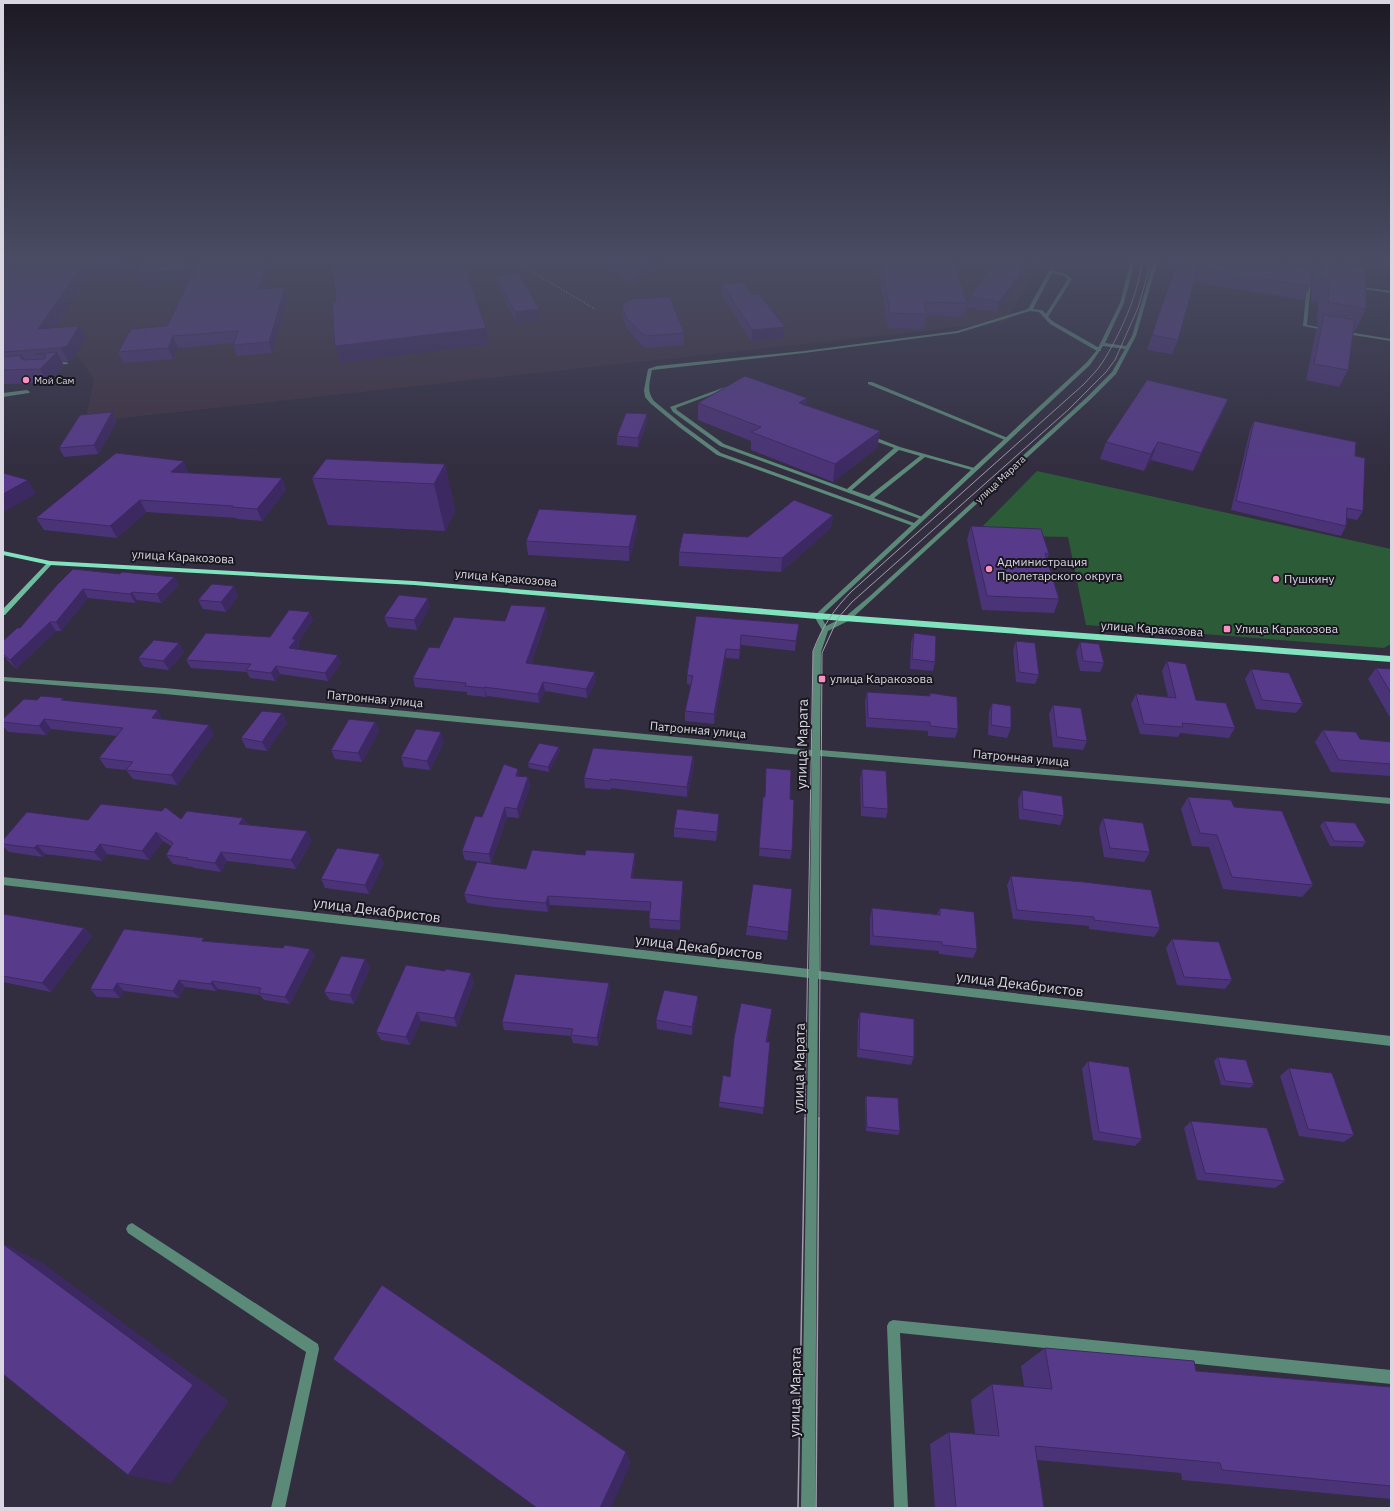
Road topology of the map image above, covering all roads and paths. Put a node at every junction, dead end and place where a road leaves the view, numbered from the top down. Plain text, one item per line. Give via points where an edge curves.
1 (963, 331) edge
2 (1065, 331) edge
3 (1109, 331) edge
4 (1136, 331) edge
5 (1333, 331) edge
6 (1391, 340) edge
7 (1102, 344) junction
8 (1127, 348) junction
9 (1099, 350) junction
10 (66, 363) edge
11 (42, 365) edge
12 (870, 382) dead end
13 (733, 386) edge
14 (27, 392) dead end
15 (3, 395) edge
16 (863, 434) edge
17 (1007, 439) junction
18 (898, 448) junction
19 (924, 455) junction
20 (976, 469) junction
21 (848, 491) junction
22 (869, 499) junction
23 (922, 518) junction
24 (915, 525) junction
25 (3, 553) edge
26 (50, 563) junction
27 (3, 613) edge
28 (817, 616) junction
29 (848, 618) junction
30 (826, 630) junction
31 (1391, 659) edge
32 (3, 679) edge
33 (816, 753) junction
34 (1391, 801) edge
35 (3, 881) edge
36 (814, 975) junction
37 (1391, 1041) edge
38 (132, 1229) dead end
39 (1391, 1377) edge
40 (278, 1508) edge
41 (808, 1508) edge
42 (901, 1508) edge

1 - 24 street via 650,369 646,389 649,399 719,454
2 - 9 street
3 - 7 street
4 - 8 street, улица Марата
5 - 6 street
7 - 8 street
7 - 9 street
8 - 29 street, улица Марата via 1114,373 1089,398
9 - 17 street via 1088,364
10 - 11 street
12 - 17 street
13 - 21 street via 674,407 674,411 722,445
14 - 15 street
16 - 18 street
17 - 20 street
18 - 19 street
18 - 21 street
19 - 20 street
19 - 22 street
20 - 23 street
21 - 22 street
22 - 23 street
23 - 24 street
24 - 28 street
25 - 26 main road, улица Каракозова
26 - 27 street
26 - 28 main road, улица Каракозова via 414,583
28 - 29 main road, улица Каракозова
28 - 30 street
29 - 30 street, улица Марата
29 - 31 main road, улица Каракозова
30 - 33 street, улица Марата via 818,652
32 - 33 street, Патронная улица via 172,692
33 - 34 street, Патронная улица
33 - 36 street, улица Марата
35 - 36 street, улица Декабристов
36 - 37 street, улица Декабристов
36 - 41 street, улица Марата
38 - 40 street via 313,1349
39 - 42 street via 893,1326

